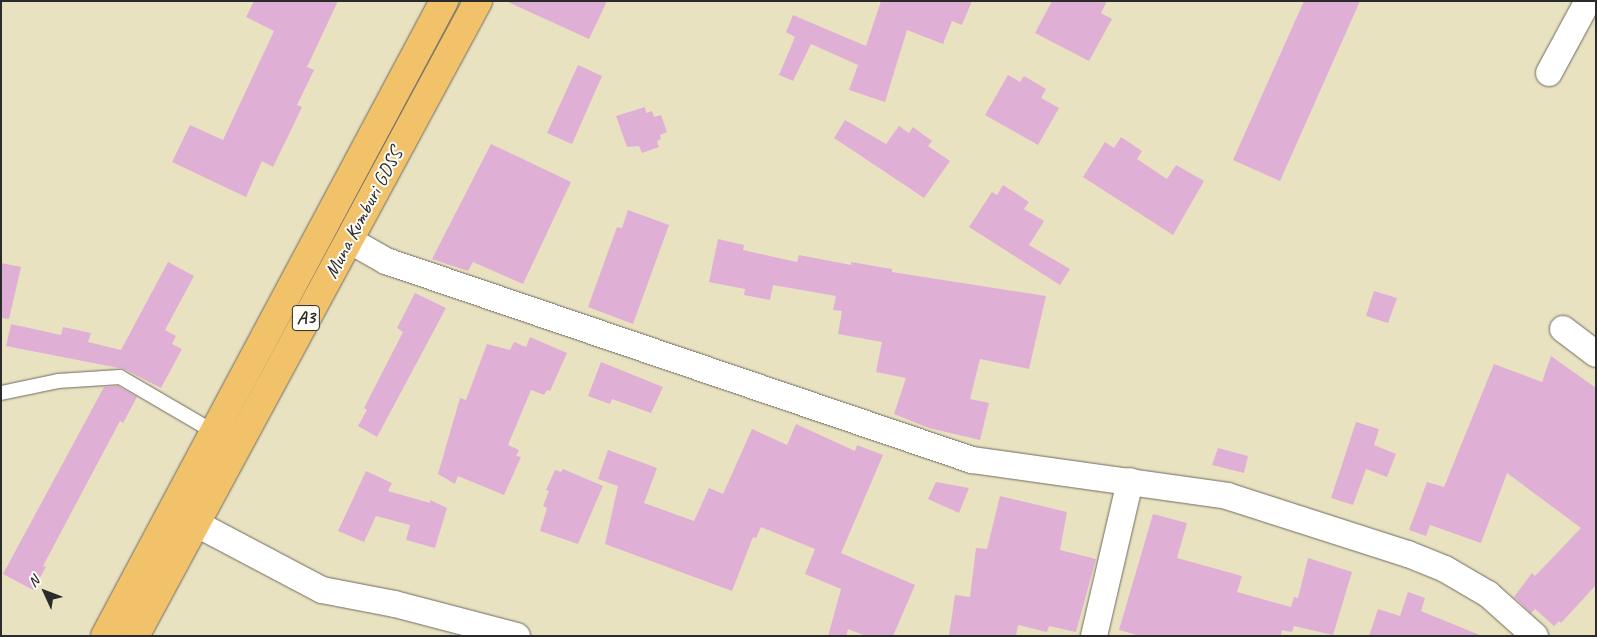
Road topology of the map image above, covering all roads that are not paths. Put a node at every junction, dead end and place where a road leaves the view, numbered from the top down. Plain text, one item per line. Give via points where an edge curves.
1 (444, 1) edge
2 (478, 1) edge
3 (1588, 1) edge
4 (1549, 73) dead end
5 (349, 240) junction
6 (1563, 329) dead end
7 (1596, 354) edge
8 (1, 393) edge
9 (214, 432) junction
10 (1130, 482) junction
11 (195, 523) junction
12 (105, 636) edge
13 (135, 636) edge
14 (516, 636) edge
15 (1094, 636) edge
16 (1535, 636) edge

1 - 9 highway, Muna Kumburi GDSS / A3
2 - 5 highway, Muna Kumburi GDSS / A3
3 - 4 street
5 - 10 street via 386,261 972,460
5 - 11 highway, Muna Kumburi GDSS / A3
6 - 7 street
8 - 9 lane via 58,381 120,377
9 - 12 highway, Muna Kumburi GDSS / A3
10 - 15 street
10 - 16 street via 1227,496 1408,554 1445,569 1488,594
11 - 13 highway, Muna Kumburi GDSS / A3
11 - 14 street via 322,590 395,604

